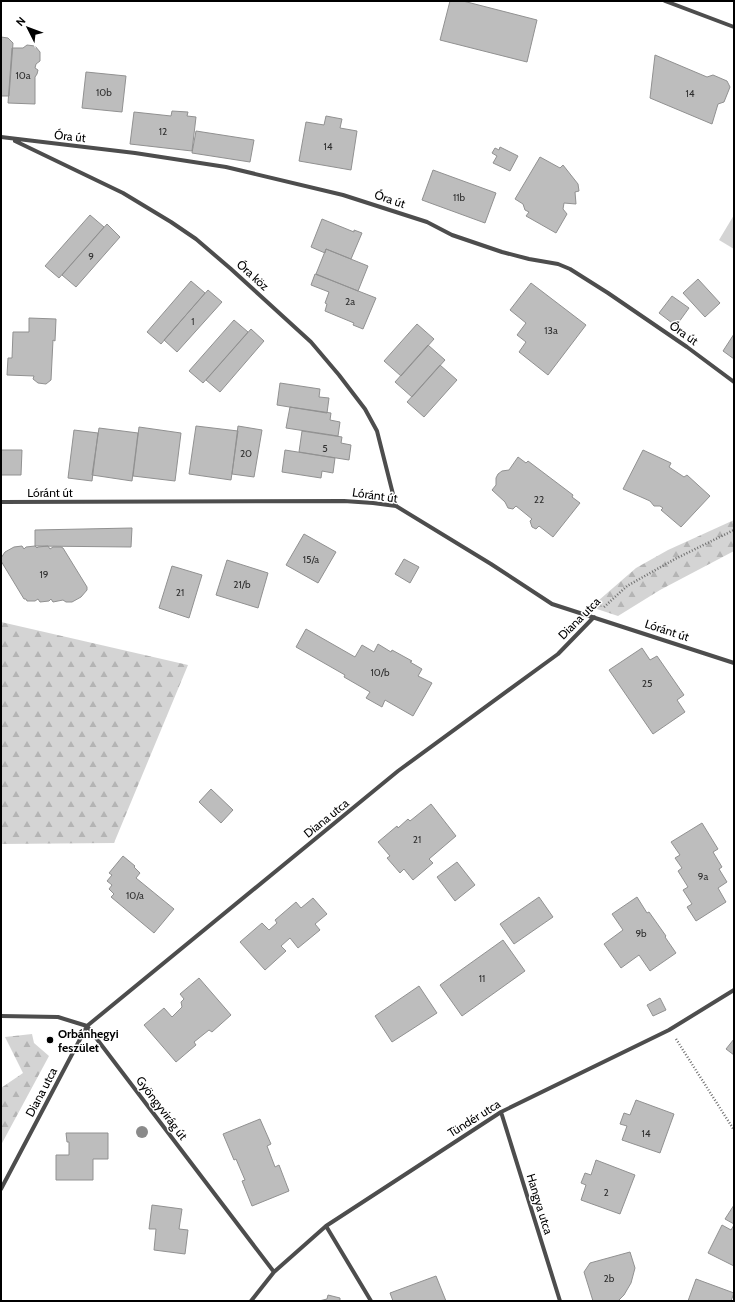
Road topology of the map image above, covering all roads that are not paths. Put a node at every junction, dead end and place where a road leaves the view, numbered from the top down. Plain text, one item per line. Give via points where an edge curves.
1 (665, 1) edge
2 (734, 27) edge
3 (1, 137) edge
4 (12, 139) junction
5 (734, 382) edge
6 (1, 502) edge
7 (396, 506) junction
8 (594, 617) junction
9 (734, 663) edge
10 (734, 990) edge
11 (1, 1016) edge
12 (87, 1026) junction
13 (501, 1112) junction
14 (1, 1190) edge
15 (326, 1226) junction
16 (274, 1272) junction
17 (251, 1301) edge
18 (371, 1301) edge
19 (560, 1301) edge

1 - 2 street
3 - 4 street, Óra út
4 - 5 street, Óra út via 135,153 226,167 350,196 427,222 452,235 502,252 558,264 608,293
4 - 7 street, Óra köz via 123,193 171,222 231,269 311,342 365,409 377,431
6 - 7 street, Lóránt út via 344,501
7 - 8 street, Lóránt út via 552,604
8 - 9 street, Lóránt út
8 - 12 street, Diana utca via 558,654 398,771
10 - 13 street, Tündér utca via 670,1030
11 - 12 street via 58,1017
12 - 14 street, Diana utca
12 - 16 street, Gyöngyvirág út
13 - 15 street, Tündér utca
13 - 19 street, Hangya utca
15 - 16 street, Tündér utca
15 - 18 street
16 - 17 street, Tündér utca

